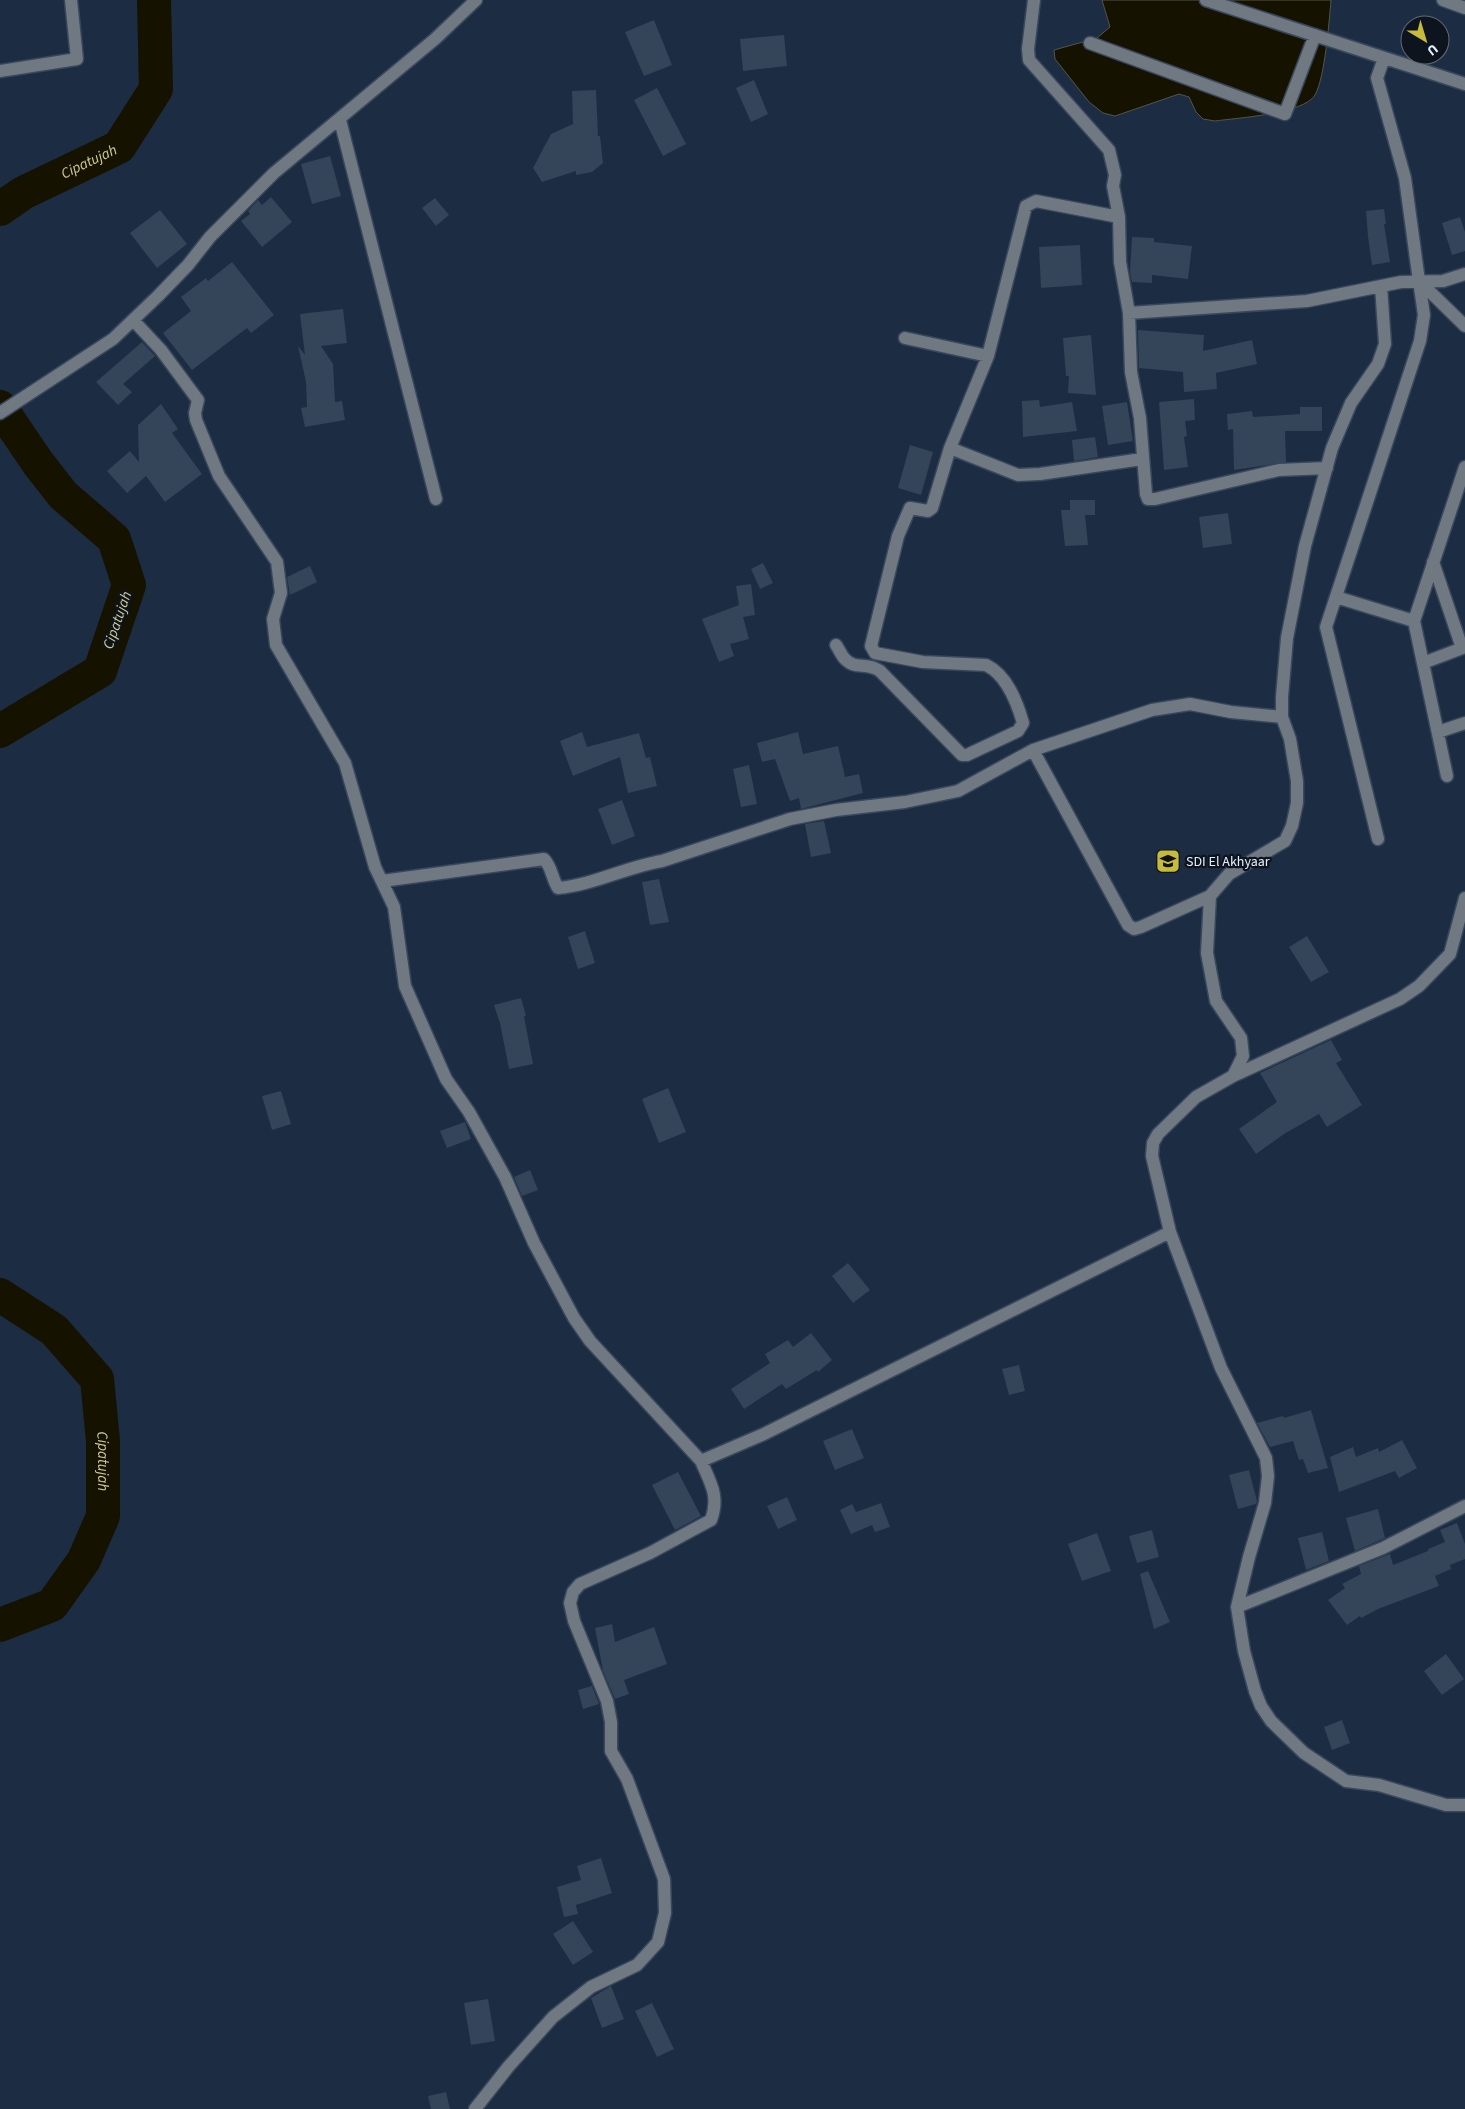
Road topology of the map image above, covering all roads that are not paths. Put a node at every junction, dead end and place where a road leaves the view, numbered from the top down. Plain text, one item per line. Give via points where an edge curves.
1 (71, 0) edge
2 (476, 0) edge
3 (1034, 0) edge
4 (1206, 0) edge
5 (1443, 0) edge
6 (1465, 8) edge
7 (1315, 35) junction
8 (1090, 44) dead end
9 (1384, 58) junction
10 (0, 71) edge
11 (1465, 84) edge
12 (340, 120) junction
13 (1119, 217) junction
14 (1465, 274) edge
15 (1419, 281) junction
16 (1382, 286) junction
17 (1129, 313) junction
18 (133, 320) junction
19 (1465, 326) edge
20 (906, 338) dead end
21 (988, 356) junction
22 (0, 413) edge
23 (950, 448) junction
24 (1142, 459) junction
25 (1465, 467) edge
26 (1327, 468) junction
27 (436, 499) dead end
28 (1433, 562) junction
29 (1336, 597) junction
30 (1414, 621) junction
31 (836, 645) dead end
32 (1464, 648) edge
33 (1423, 662) junction
34 (1282, 717) junction
35 (1465, 723) edge
36 (1438, 732) junction
37 (1033, 750) junction
38 (1447, 776) dead end
39 (1378, 839) dead end
40 (382, 881) junction
41 (1210, 896) junction
42 (1465, 898) edge
43 (1234, 1076) junction
44 (1170, 1232) junction
45 (701, 1461) junction
46 (1465, 1506) edge
47 (1237, 1607) junction
48 (1465, 1805) edge
49 (475, 2109) edge

1 - 10 street via 77,59
2 - 12 street
3 - 13 street via 1029,60 1110,150 1115,174 1112,186
4 - 7 street
5 - 6 street
7 - 8 street via 1285,114
7 - 9 street
9 - 11 street
9 - 15 street via 1377,78 1405,178
12 - 18 street via 266,180
12 - 27 street
13 - 17 street via 1120,262
13 - 21 street via 1036,201 1026,206
14 - 15 street via 1444,281
15 - 16 street
15 - 19 street
15 - 29 street via 1424,315 1420,341
16 - 17 street via 1307,301
16 - 26 street via 1385,344 1378,364 1351,403
17 - 24 street via 1131,372 1140,418
18 - 22 street via 113,339
18 - 40 street via 161,350 198,400 196,420 218,476 277,562 281,593 273,619 276,645 345,763
20 - 21 street
21 - 23 street
23 - 24 street via 1018,476
23 - 31 street via 932,508 928,511 910,508 898,536 871,646 875,652 916,661 986,665 996,670 1019,708 1023,723 1018,731 968,756 962,755 880,671 850,662
24 - 26 street via 1148,499 1279,470
25 - 28 street
26 - 34 street via 1305,546 1287,638
28 - 30 street
28 - 32 street
29 - 30 street
29 - 39 street via 1326,627
30 - 33 street
32 - 33 street
33 - 36 street
34 - 37 street via 1190,704 1152,710
34 - 41 street via 1290,739 1297,782 1292,826 1285,841 1229,874
35 - 36 street
36 - 38 street
37 - 40 street via 958,792 790,820 575,886 558,888 544,860
37 - 41 street via 1128,926 1134,929 1141,927
40 - 45 street via 394,906 405,986 446,1080 469,1112 505,1177 557,1288 590,1341
41 - 43 street via 1207,953 1216,1001 1241,1038 1242,1056
42 - 43 street via 1450,954 1419,986 1400,999
43 - 44 street via 1196,1097 1153,1143 1152,1156
44 - 45 street via 764,1434
44 - 47 street via 1221,1368 1266,1458 1265,1503
45 - 49 street via 713,1489 716,1506 711,1520 650,1553 580,1584 572,1592 570,1603 574,1621 607,1701 611,1751 627,1779 664,1879 666,1912 658,1942 637,1965 591,1987 553,2017
46 - 47 street via 1383,1548
47 - 48 street via 1244,1651 1258,1698 1271,1721 1304,1754 1346,1781 1379,1785 1446,1805

